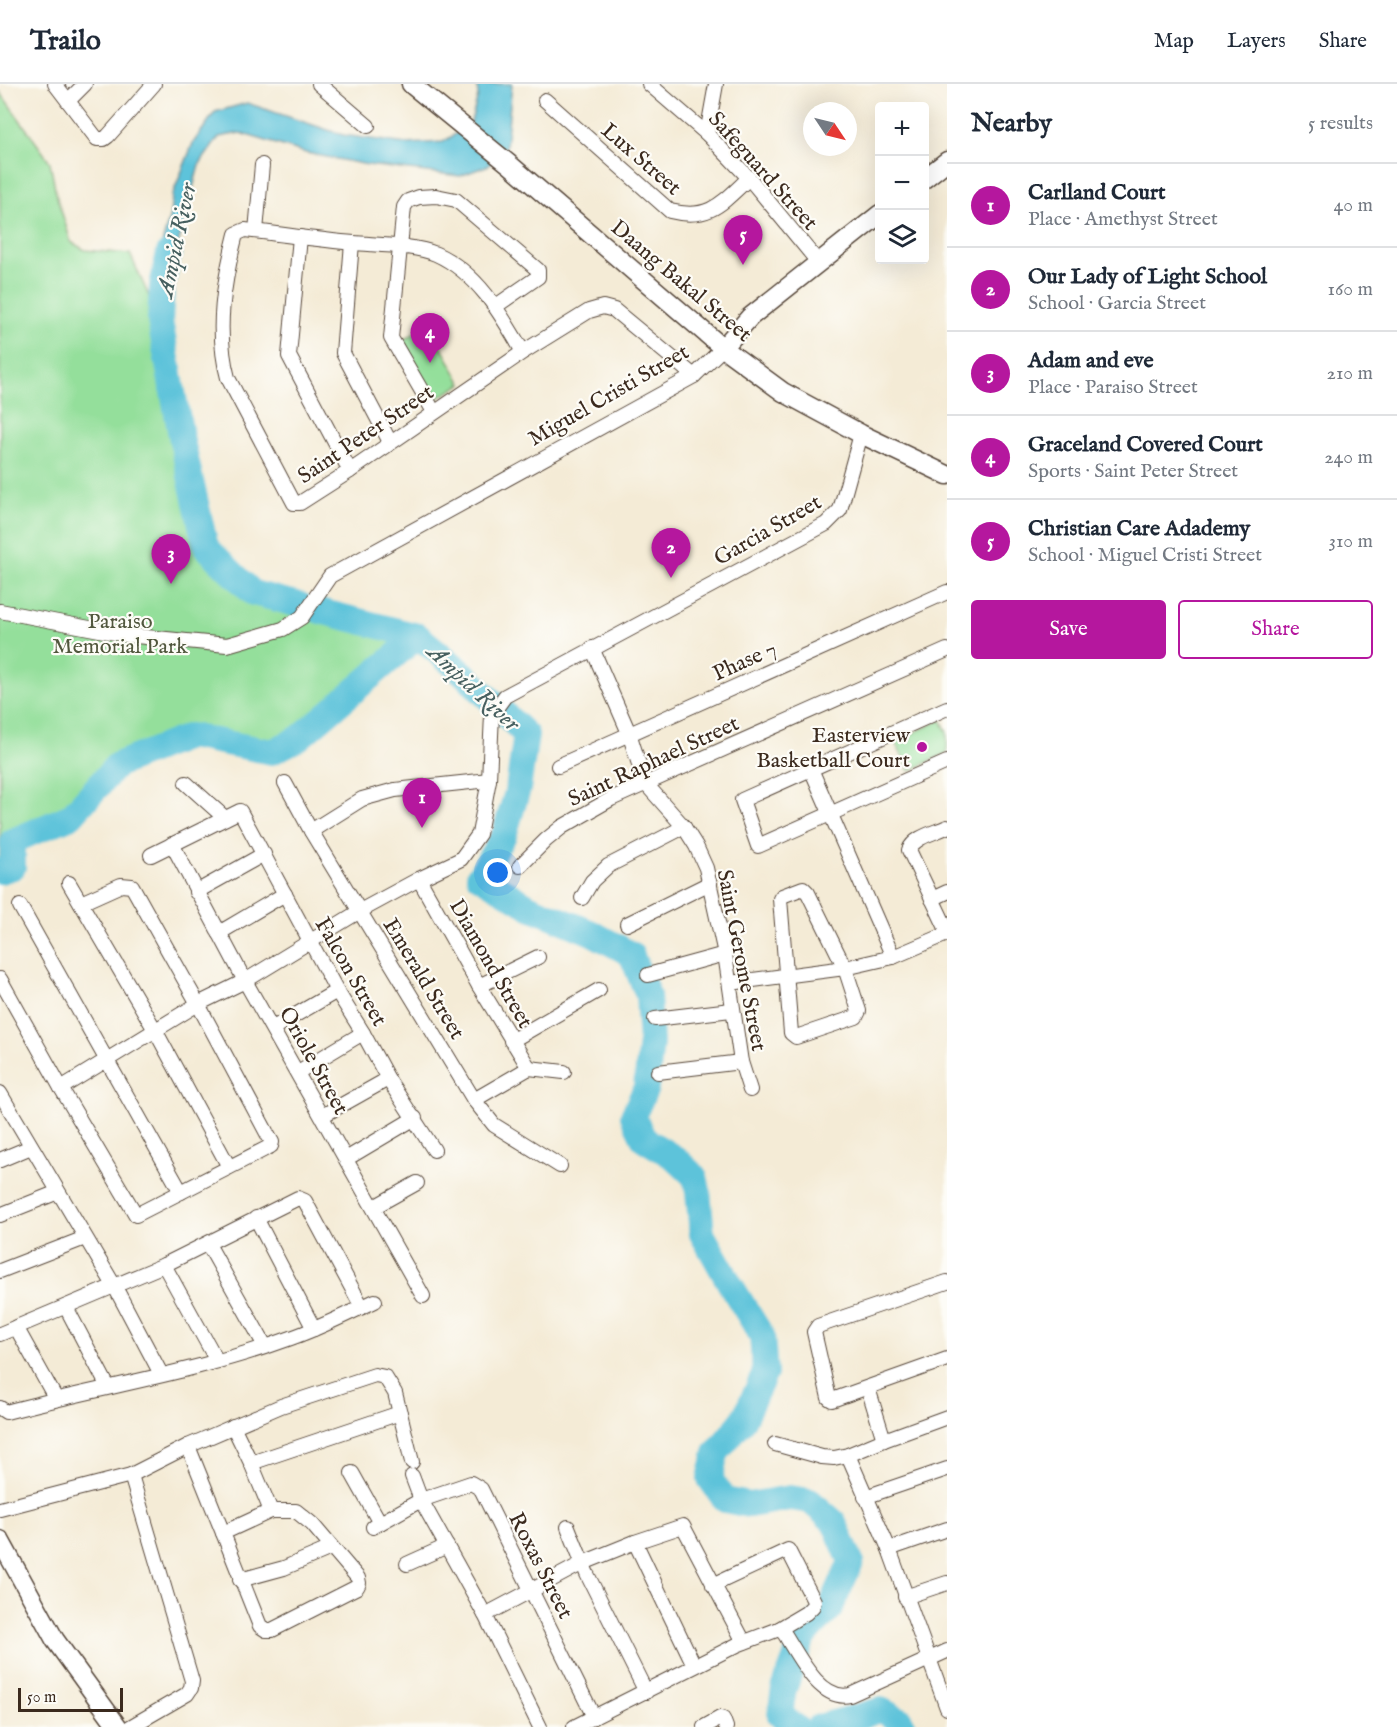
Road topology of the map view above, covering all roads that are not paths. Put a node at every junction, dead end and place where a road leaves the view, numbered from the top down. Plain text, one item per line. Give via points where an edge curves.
1 (56, 84) edge
2 (84, 84) edge
3 (154, 84) edge
4 (319, 84) edge
5 (411, 84) edge
6 (649, 84) edge
7 (716, 84) edge
8 (545, 100) dead end
9 (68, 101) junction
10 (368, 126) dead end
11 (707, 134) junction
12 (947, 161) edge
13 (262, 165) dead end
14 (929, 174) edge
15 (748, 178) junction
16 (875, 217) edge
17 (256, 231) junction
18 (300, 237) junction
19 (352, 243) junction
20 (401, 247) junction
21 (818, 262) junction
22 (496, 306) junction
23 (723, 348) junction
24 (523, 352) junction
25 (694, 376) junction
26 (434, 412) junction
27 (861, 434) junction
28 (390, 442) junction
29 (350, 471) junction
30 (947, 475) edge
31 (947, 592) edge
32 (0, 611) edge
33 (592, 648) junction
34 (947, 650) edge
35 (947, 708) edge
36 (629, 734) junction
37 (947, 762) edge
38 (558, 766) dead end
39 (811, 769) junction
40 (489, 780) junction
41 (186, 783) dead end
42 (285, 783) dead end
43 (645, 783) junction
44 (830, 814) junction
45 (225, 818) junction
46 (684, 827) junction
47 (947, 827) edge
48 (311, 831) junction
49 (172, 844) junction
50 (264, 854) junction
51 (151, 855) dead end
52 (520, 866) dead end
53 (419, 879) junction
54 (69, 883) dead end
55 (710, 883) junction
56 (196, 892) junction
57 (947, 892) edge
58 (285, 894) junction
59 (582, 898) dead end
60 (932, 899) junction
61 (81, 903) junction
62 (20, 906) dead end
63 (360, 911) junction
64 (627, 924) dead end
65 (947, 932) edge
66 (219, 933) junction
67 (309, 941) junction
68 (724, 954) junction
69 (538, 957) dead end
70 (892, 957) junction
71 (845, 968) junction
72 (648, 975) dead end
73 (785, 977) junction
74 (0, 979) edge
75 (245, 981) junction
76 (730, 983) junction
77 (479, 986) junction
78 (599, 990) dead end
79 (337, 991) junction
80 (198, 1004) junction
81 (731, 1010) junction
82 (655, 1020) dead end
83 (273, 1028) junction
84 (155, 1030) junction
85 (363, 1033) junction
86 (512, 1041) junction
87 (108, 1059) junction
88 (741, 1062) junction
89 (529, 1068) junction
90 (298, 1072) junction
91 (564, 1072) dead end
92 (658, 1072) dead end
93 (388, 1078) junction
94 (61, 1088) junction
95 (750, 1090) dead end
96 (2, 1100) edge
97 (474, 1100) junction
98 (322, 1116) junction
99 (415, 1118) junction
100 (31, 1147) junction
101 (434, 1150) dead end
102 (346, 1158) junction
103 (0, 1160) edge
104 (560, 1166) dead end
105 (229, 1167) junction
106 (417, 1183) dead end
107 (58, 1192) junction
108 (181, 1192) junction
109 (374, 1208) junction
110 (0, 1215) edge
111 (256, 1218) junction
112 (85, 1238) junction
113 (208, 1244) junction
114 (164, 1265) junction
115 (0, 1271) edge
116 (947, 1282) edge
117 (115, 1287) junction
118 (423, 1296) dead end
119 (66, 1307) junction
120 (16, 1327) junction
121 (314, 1329) junction
122 (0, 1334) edge
123 (265, 1346) junction
124 (947, 1359) edge
125 (217, 1361) junction
126 (161, 1374) junction
127 (108, 1387) junction
128 (868, 1388) junction
129 (56, 1399) junction
130 (0, 1408) edge
131 (400, 1413) junction
132 (947, 1417) edge
133 (233, 1426) junction
134 (884, 1440) junction
135 (775, 1444) dead end
136 (188, 1446) junction
137 (848, 1455) junction
138 (251, 1463) junction
139 (947, 1469) edge
140 (352, 1473) dead end
141 (131, 1475) junction
142 (866, 1497) junction
143 (421, 1500) junction
144 (0, 1509) edge
145 (271, 1511) junction
146 (568, 1527) dead end
147 (947, 1529) edge
148 (223, 1533) junction
149 (0, 1540) edge
150 (635, 1542) junction
151 (447, 1546) junction
152 (331, 1548) junction
153 (889, 1549) junction
154 (583, 1563) junction
155 (407, 1564) dead end
156 (240, 1580) junction
157 (947, 1583) edge
158 (714, 1585) junction
159 (531, 1590) junction
160 (905, 1597) junction
161 (485, 1616) junction
162 (778, 1629) junction
163 (744, 1642) junction
164 (947, 1651) edge
165 (929, 1659) junction
166 (694, 1665) junction
167 (646, 1692) junction
168 (947, 1708) edge
169 (594, 1717) junction
170 (118, 1727) edge
171 (130, 1727) edge
172 (540, 1727) edge
173 (574, 1727) edge
174 (704, 1727) edge
175 (726, 1727) edge

1 - 9 street
2 - 9 street
3 - 9 street via 104,139 97,139
4 - 10 street
5 - 23 street, Daang Bakal Street
6 - 11 street, Safeguard Street
7 - 11 street
8 - 15 street, Lux Street via 670,211 687,216 698,214 722,203
11 - 15 street, Safeguard Street
12 - 14 street
13 - 17 street
15 - 21 street, Safeguard Street
16 - 21 street, Miguel Cristi Street
17 - 18 street
17 - 29 street, Saint Peter Street via 236,234 223,296 222,333 228,378 294,503
18 - 19 street
18 - 29 street via 290,356
19 - 20 street
19 - 28 street via 343,352
20 - 22 street via 434,253 448,261 484,290
20 - 22 street via 404,207 408,201 431,195 456,201 540,272
20 - 26 street via 391,338
21 - 23 street, Miguel Cristi Street via 750,317
22 - 24 street
23 - 25 street, Miguel Cristi Street
23 - 27 street, Daang Bakal Street via 783,392
24 - 25 street, Saint Peter Street via 589,311 609,308 624,316
24 - 26 street, Saint Peter Street
25 - 32 street, Miguel Cristi Street via 330,576 302,617 283,629 227,645 126,635
26 - 28 street, Saint Peter Street
27 - 30 street, Daang Bakal Street
27 - 33 street, Garcia Street via 840,510 826,524
28 - 29 street, Saint Peter Street
31 - 36 street, Phase 7
33 - 36 street
33 - 40 street, Garcia Street via 505,696 492,714
34 - 43 street, Saint Raphael Street
35 - 39 street
36 - 38 street, Phase 7
36 - 43 street
37 - 44 street
39 - 44 street
39 - 44 street via 741,800 758,846
40 - 48 street via 395,790 362,799
40 - 53 street via 479,834 461,859
41 - 45 street
42 - 48 street, Emerald Street
43 - 46 street, Saint Gerome Street
43 - 52 street, Saint Raphael Street via 562,827
44 - 70 street
45 - 49 street
45 - 50 street, Falcon Street via 239,811
46 - 55 street, Saint Gerome Street
46 - 59 street via 608,866
47 - 60 street via 912,843 909,850
48 - 63 street, Emerald Street
49 - 51 street
49 - 56 street, Oriole Street
50 - 56 street
50 - 58 street, Falcon Street
53 - 63 street
53 - 77 street, Diamond Street
54 - 61 street
55 - 64 street
55 - 68 street, Saint Gerome Street
56 - 66 street, Oriole Street
57 - 60 street
58 - 66 street
58 - 67 street, Falcon Street
60 - 65 street
61 - 80 street via 121,885 132,886
61 - 84 street
62 - 87 street
63 - 67 street
63 - 97 street, Emerald Street
65 - 70 street
66 - 75 street, Oriole Street
67 - 75 street
67 - 79 street, Falcon Street
68 - 72 street
68 - 76 street, Saint Gerome Street
69 - 77 street
70 - 71 street
71 - 73 street
71 - 73 street via 858,1014 796,1037 792,1033
71 - 73 street via 803,888 780,899
73 - 76 street
74 - 94 street
75 - 80 street
75 - 83 street, Oriole Street
76 - 81 street, Saint Gerome Street
77 - 86 street, Diamond Street
78 - 86 street
79 - 83 street
79 - 85 street, Falcon Street
80 - 84 street
80 - 105 street via 272,1142
81 - 82 street
81 - 88 street, Saint Gerome Street
83 - 90 street, Oriole Street
84 - 87 street
84 - 105 street
85 - 90 street
85 - 93 street, Falcon Street
86 - 89 street, Diamond Street
87 - 94 street
87 - 108 street
88 - 92 street
88 - 95 street, Saint Gerome Street
89 - 91 street
89 - 97 street
90 - 98 street, Oriole Street
93 - 98 street
93 - 99 street, Falcon Street
94 - 108 street via 136,1215
96 - 100 street
97 - 104 street, Emerald Street via 494,1125
98 - 102 street, Oriole Street
99 - 101 street, Falcon Street
99 - 102 street
100 - 103 street
100 - 107 street
102 - 109 street, Oriole Street
105 - 108 street
106 - 109 street
107 - 110 street
107 - 112 street
109 - 118 street, Oriole Street
111 - 113 street
111 - 121 street
111 - 121 street via 298,1198 304,1199 368,1304
112 - 115 street
112 - 117 street
113 - 114 street
113 - 123 street
114 - 117 street
114 - 125 street
116 - 128 street via 815,1328 830,1399
117 - 119 street
117 - 126 street
119 - 120 street
119 - 127 street
120 - 122 street
120 - 129 street
121 - 123 street
123 - 125 street
124 - 128 street
125 - 126 street
126 - 127 street
127 - 129 street
128 - 134 street
129 - 130 street via 6,1412
131 - 133 street via 390,1383 375,1375
131 - 138 street
131 - 143 street
132 - 134 street
133 - 136 street
133 - 138 street
134 - 137 street
135 - 137 street via 822,1457
136 - 141 street
136 - 148 street
137 - 142 street
138 - 145 street
139 - 142 street
140 - 143 street via 376,1525
141 - 144 street
141 - 171 street via 192,1681 187,1694
142 - 153 street
143 - 151 street
143 - 159 street, Roxas Street via 477,1485
145 - 148 street
145 - 152 street via 296,1511
146 - 154 street
147 - 153 street
148 - 156 street
149 - 170 street via 55,1640
150 - 154 street
150 - 158 street via 685,1527
150 - 166 street
151 - 155 street
151 - 161 street
152 - 156 street via 284,1568
152 - 156 street via 358,1578 357,1587 272,1630 260,1626
153 - 160 street
154 - 159 street
154 - 167 street
157 - 160 street
158 - 162 street via 788,1550 814,1601 806,1613
158 - 163 street
159 - 161 street
159 - 169 street, Roxas Street
160 - 165 street
161 - 172 street
162 - 163 street
162 - 165 street via 809,1673 831,1694 844,1697
163 - 166 street
164 - 165 street
165 - 168 street
166 - 167 street
167 - 169 street
169 - 173 street
174 - 175 street via 720,1718

